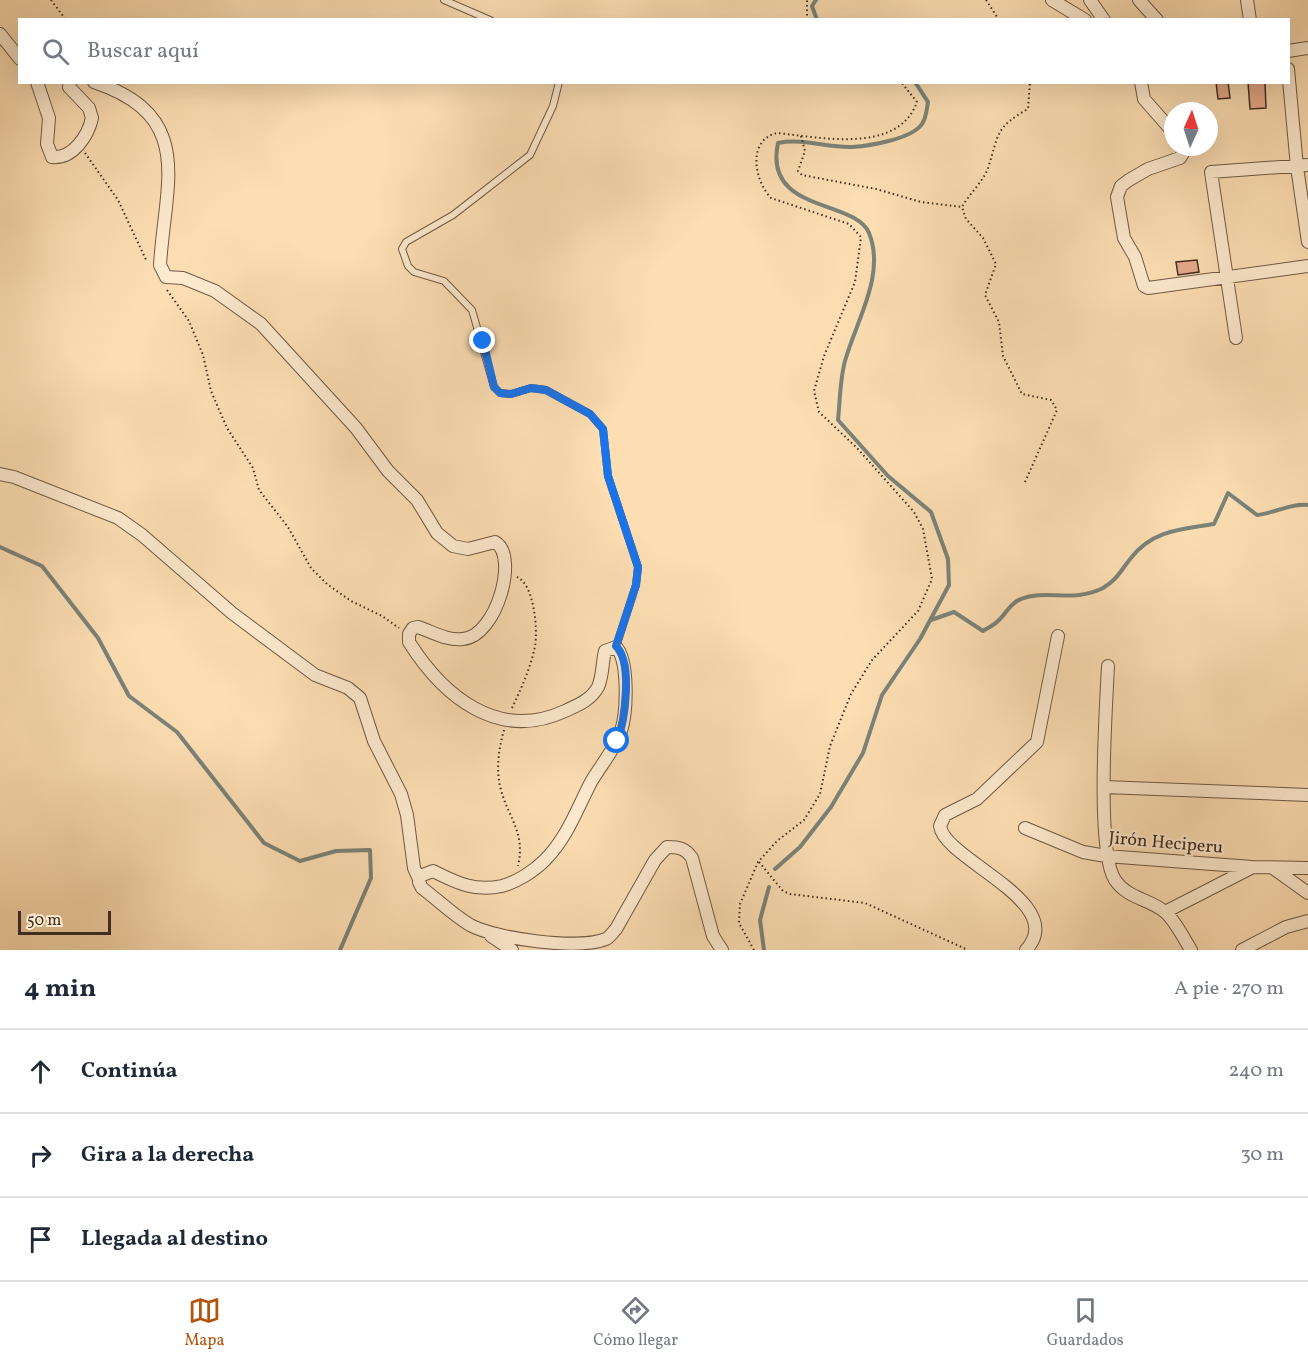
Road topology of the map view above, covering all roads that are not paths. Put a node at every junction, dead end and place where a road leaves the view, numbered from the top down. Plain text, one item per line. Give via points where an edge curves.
1 (444, 0) edge
2 (1052, 0) edge
3 (1090, 0) edge
4 (1139, 0) edge
5 (1247, 0) edge
6 (484, 18) edge
7 (1082, 18) edge
8 (1103, 18) edge
9 (1155, 18) edge
10 (1250, 18) edge
11 (0, 34) edge
12 (1308, 48) edge
13 (1290, 51) edge
14 (18, 56) edge
15 (1290, 82) edge
16 (38, 84) edge
17 (70, 84) edge
18 (98, 84) edge
19 (558, 84) edge
20 (1141, 84) edge
21 (1164, 122) edge
22 (1182, 156) edge
23 (1303, 166) edge
24 (1308, 242) edge
25 (1308, 266) edge
26 (1225, 278) junction
27 (1236, 338) dead end
28 (0, 474) edge
29 (1058, 636) dead end
30 (616, 646) junction
31 (1107, 666) dead end
32 (1104, 787) junction
33 (1308, 795) edge
34 (1025, 828) dead end
35 (1107, 856) junction
36 (1252, 867) junction
37 (1272, 867) junction
38 (1308, 868) edge
39 (419, 879) junction
40 (1308, 893) edge
41 (1165, 912) junction
42 (1308, 921) edge
43 (483, 930) junction
44 (512, 950) edge
45 (722, 950) edge
46 (1026, 950) edge
47 (1191, 950) edge
48 (1242, 950) edge

1 - 6 lane
2 - 7 street
3 - 8 street
4 - 9 street
5 - 10 street
11 - 14 street
12 - 13 street
15 - 23 street
16 - 17 street via 49,118 48,152 52,157 79,144 91,124 92,114
18 - 30 street via 140,107 162,131 167,146 169,185 160,265 166,277 215,291 261,324 356,428 388,471 417,500 437,533 453,546 468,549 495,542 500,545 504,552 504,576 499,601 494,617 483,628 463,639 448,639 418,627 409,634 409,642 423,663 455,698 501,719 525,721 559,714 590,698 597,688 605,651
19 - 30 lane via 553,106 530,155 453,215 406,242 402,249 414,272 444,281 472,310 494,387 500,393 546,390 590,414 603,429 608,476 638,567
20 - 21 street via 1144,99
22 - 26 street via 1148,169 1121,186 1117,197 1124,238 1136,257 1142,284 1148,288
23 - 24 street
23 - 26 street via 1211,172
25 - 26 street
26 - 27 street
28 - 39 street via 118,518 232,613 315,675 348,688 360,698 374,741 401,794
29 - 46 street via 1037,742 977,799 945,815 940,826 956,849 1005,884 1028,912 1034,929
30 - 39 street via 623,657 624,721 617,741 560,843 544,861 501,886 460,885 433,871 423,873
31 - 32 street
32 - 33 street
32 - 35 street
34 - 35 street, Jirón Heciperu via 1083,852
35 - 36 street, Jirón Heciperu
35 - 41 street via 1116,883 1137,899
36 - 37 street, Jirón Heciperu
36 - 41 street
37 - 38 street, Jirón Heciperu
37 - 40 street
39 - 43 street via 422,888 470,925
41 - 47 street
42 - 48 street via 1286,927
43 - 44 street
43 - 45 street via 560,944 608,938 655,860 668,847 677,847 685,849 692,858 713,936

